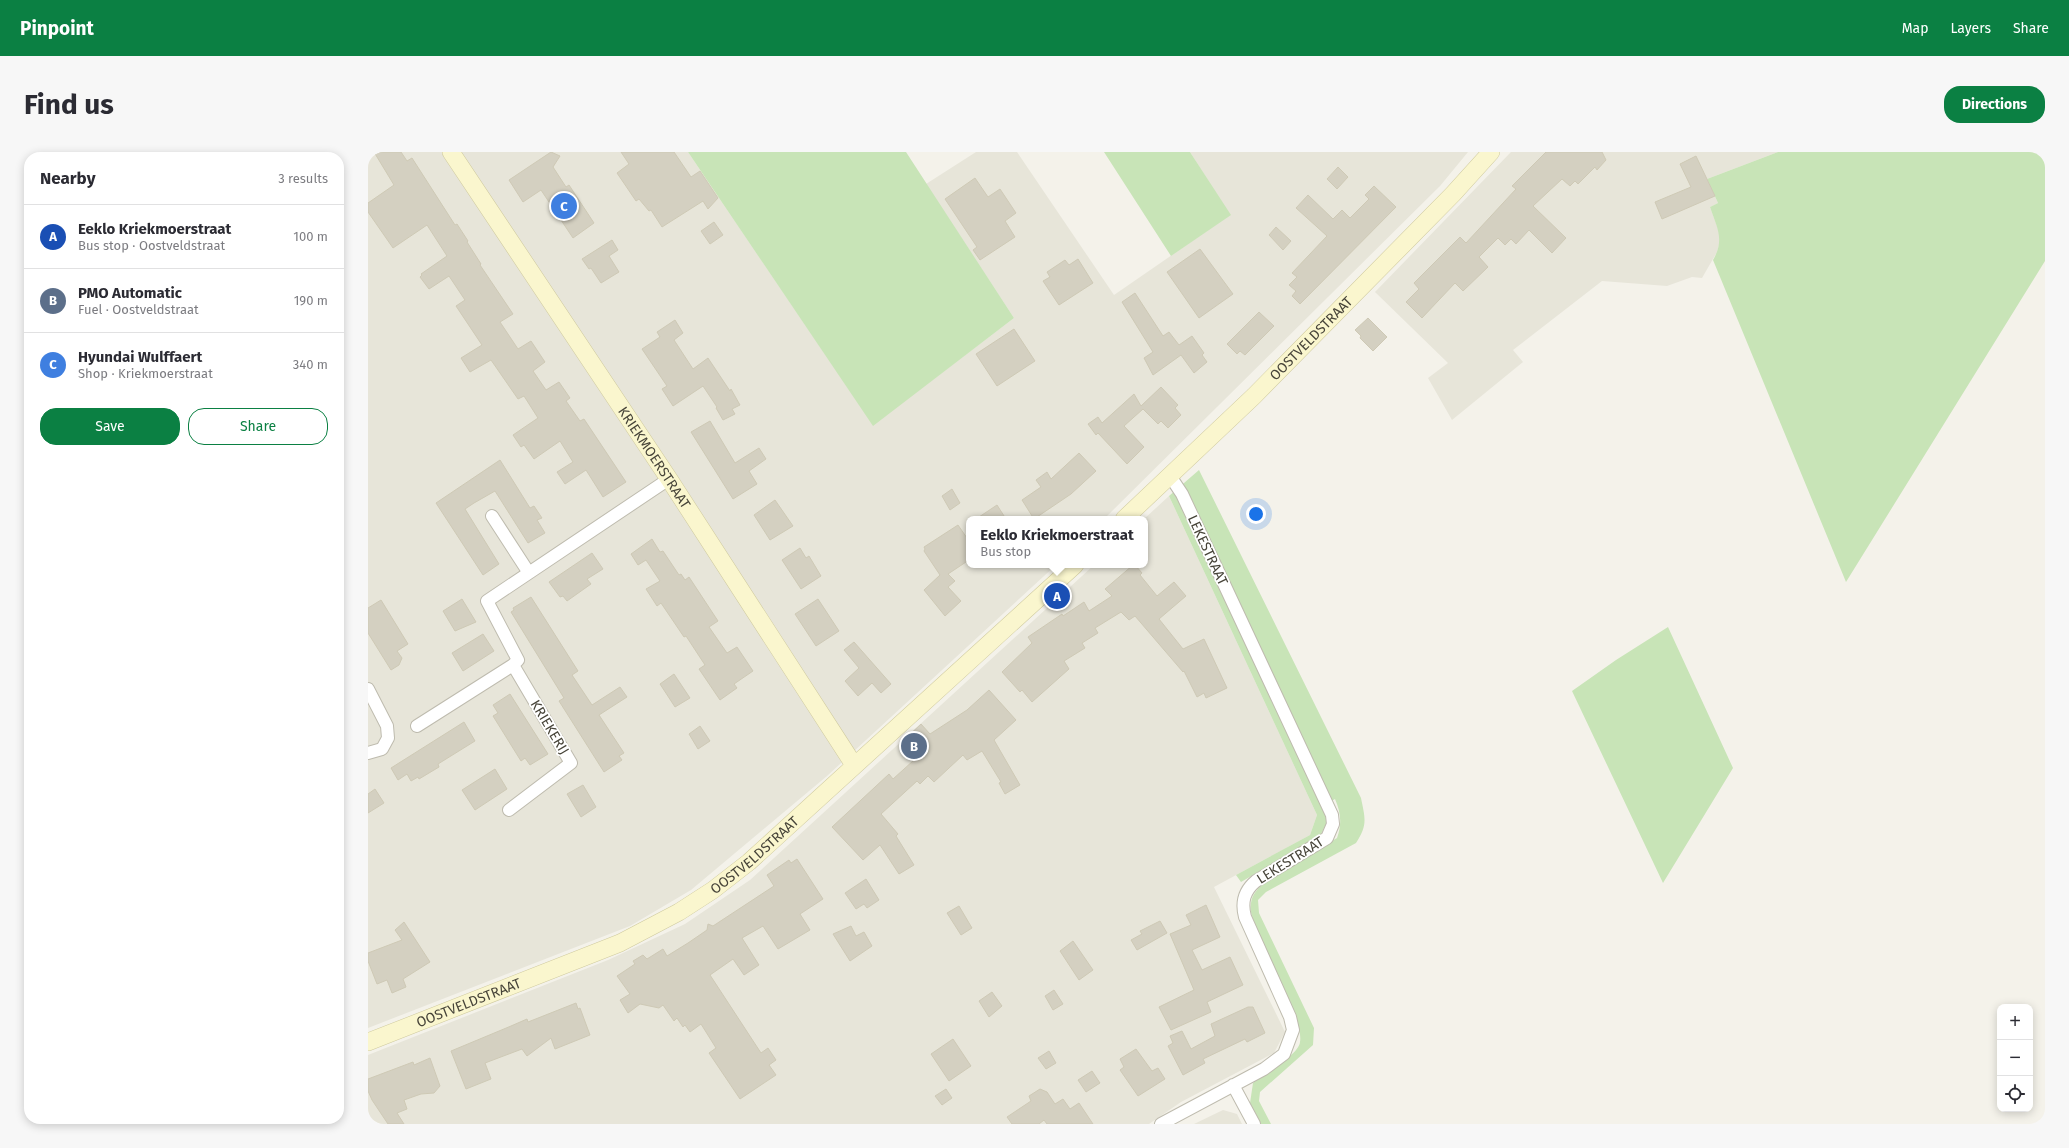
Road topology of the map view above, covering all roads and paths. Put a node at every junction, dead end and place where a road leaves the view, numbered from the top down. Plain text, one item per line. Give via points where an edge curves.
1 (451, 152) edge
2 (1491, 152) edge
3 (1170, 476) junction
4 (669, 479) junction
5 (492, 516) dead end
6 (1127, 516) edge
7 (1072, 568) edge
8 (529, 573) junction
9 (513, 665) junction
10 (368, 689) edge
11 (417, 726) dead end
12 (368, 753) edge
13 (854, 765) junction
14 (509, 810) dead end
15 (368, 1042) edge
16 (1233, 1085) junction
17 (1161, 1124) edge
18 (1254, 1124) edge

1 - 4 street, KRIEKMOERSTRAAT
2 - 3 street, OOSTVELDSTRAAT via 1326,323
3 - 6 street, OOSTVELDSTRAAT
3 - 16 street, LEKESTRAAT via 1182,494 1332,815 1333,824 1327,838 1247,889 1243,908 1245,917 1290,1017 1293,1030 1284,1054 1264,1069
4 - 8 street, KRIEKERIJ
4 - 13 street, KRIEKMOERSTRAAT
5 - 8 street
7 - 13 street, OOSTVELDSTRAAT
8 - 9 street, KRIEKERIJ via 487,601 518,660
9 - 11 street
9 - 14 street, KRIEKERIJ via 571,763
10 - 12 street via 387,726 388,738 382,749
13 - 15 street, OOSTVELDSTRAAT via 749,862 679,912 620,943
16 - 17 street, LEKESTRAAT
16 - 18 street

